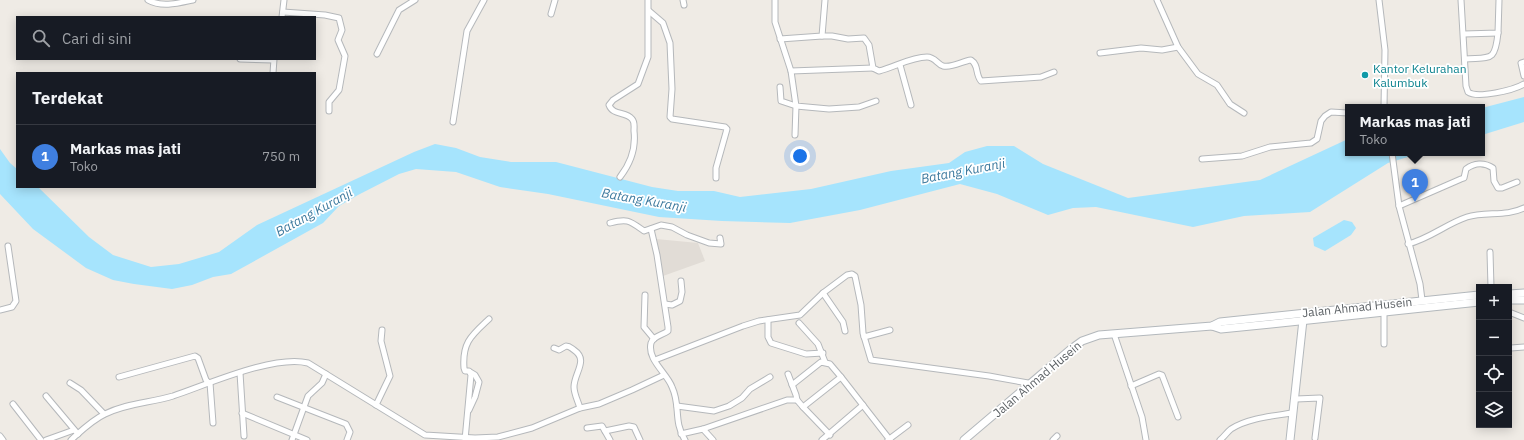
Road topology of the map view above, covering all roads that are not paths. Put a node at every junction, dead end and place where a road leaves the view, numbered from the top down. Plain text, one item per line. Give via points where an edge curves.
1 (148, 0) edge
2 (194, 0) edge
3 (284, 0) edge
4 (415, 0) edge
5 (484, 0) edge
6 (554, 0) edge
7 (648, 0) edge
8 (775, 0) edge
9 (825, 0) edge
10 (1157, 0) edge
11 (1380, 0) edge
12 (1461, 0) edge
13 (1499, 0) edge
14 (649, 11) junction
15 (551, 14) dead end
16 (283, 15) edge
17 (1498, 33) junction
18 (1464, 34) junction
19 (822, 36) junction
20 (780, 39) junction
21 (1178, 47) junction
22 (1100, 53) dead end
23 (377, 54) dead end
24 (1465, 59) junction
25 (250, 60) edge
26 (274, 60) edge
27 (1524, 62) edge
28 (900, 65) junction
29 (873, 68) junction
30 (791, 71) junction
31 (273, 72) edge
32 (1054, 72) dead end
33 (1524, 76) edge
34 (1524, 84) edge
35 (780, 87) dead end
36 (876, 101) dead end
37 (1384, 104) edge
38 (911, 105) dead end
39 (796, 106) junction
40 (329, 111) dead end
41 (1345, 113) edge
42 (1244, 114) dead end
43 (452, 122) dead end
44 (795, 135) dead end
45 (1392, 156) edge
46 (1202, 159) dead end
47 (620, 177) dead end
48 (716, 178) dead end
49 (1517, 182) dead end
50 (1399, 206) junction
51 (1524, 208) edge
52 (610, 223) dead end
53 (651, 229) junction
54 (720, 238) dead end
55 (1408, 244) junction
56 (8, 246) dead end
57 (1490, 252) dead end
58 (681, 281) dead end
59 (1491, 284) edge
60 (823, 293) junction
61 (1524, 293) edge
62 (1512, 294) edge
63 (645, 295) dead end
64 (1476, 295) edge
65 (1422, 300) junction
66 (1512, 300) edge
67 (1524, 300) edge
68 (1476, 302) edge
69 (665, 304) junction
70 (0, 310) edge
71 (1380, 310) junction
72 (1512, 313) edge
73 (1524, 318) edge
74 (489, 319) dead end
75 (768, 320) junction
76 (1303, 320) junction
77 (799, 323) dead end
78 (1212, 326) junction
79 (382, 330) dead end
80 (890, 330) dead end
81 (845, 331) dead end
82 (1114, 334) junction
83 (864, 337) junction
84 (654, 339) junction
85 (1384, 344) dead end
86 (1524, 347) edge
87 (554, 348) dead end
88 (1512, 348) edge
89 (822, 353) junction
90 (655, 360) junction
91 (825, 362) junction
92 (240, 374) junction
93 (326, 374) junction
94 (788, 374) dead end
95 (664, 375) junction
96 (119, 377) dead end
97 (770, 377) dead end
98 (840, 377) junction
99 (70, 383) dead end
100 (209, 383) junction
101 (1028, 383) junction
102 (792, 385) junction
103 (1131, 386) junction
104 (46, 396) dead end
105 (277, 397) dead end
106 (1296, 399) junction
107 (797, 400) junction
108 (13, 404) dead end
109 (376, 404) junction
110 (863, 405) junction
111 (677, 406) junction
112 (304, 407) junction
113 (580, 408) junction
114 (803, 408) junction
115 (242, 413) junction
116 (1292, 413) junction
117 (104, 414) junction
118 (1178, 417) dead end
119 (213, 423) dead end
120 (908, 424) dead end
121 (587, 428) dead end
122 (704, 429) junction
123 (605, 431) junction
124 (76, 432) junction
125 (681, 434) junction
126 (830, 435) junction
127 (0, 436) edge
128 (244, 436) dead end
129 (293, 438) edge
130 (465, 438) edge
131 (1315, 438) dead end
132 (3, 440) edge
133 (41, 440) edge
134 (46, 440) edge
135 (71, 440) edge
136 (307, 440) edge
137 (347, 440) edge
138 (610, 440) edge
139 (640, 440) edge
140 (685, 440) edge
141 (713, 440) edge
142 (822, 440) edge
143 (889, 440) edge
144 (964, 440) edge
145 (1146, 440) edge
146 (1220, 440) edge
147 (1290, 440) edge

1 - 2 street via 164,4
3 - 16 street
4 - 23 street via 399,10
5 - 43 street via 466,31
6 - 15 street
7 - 14 street
8 - 20 street via 775,22
9 - 19 street
10 - 21 street
11 - 37 street via 1385,50
12 - 18 street
13 - 17 street
14 - 47 street via 648,57 638,84 609,105 614,112 630,117 634,122 636,143 628,166
14 - 48 street via 663,23 670,43 670,117 726,128
16 - 40 street via 325,15 339,18 342,30 338,40 345,56 339,90 329,102
17 - 18 street
17 - 24 street via 1494,55
18 - 24 street
19 - 20 street
19 - 29 street via 864,38 869,45
20 - 30 street
21 - 22 street
21 - 42 street via 1198,74 1217,85 1230,104
24 - 34 street via 1466,86 1471,95 1503,91
25 - 26 street
26 - 31 street
27 - 33 street
28 - 29 street via 879,71
28 - 32 street via 929,57 938,64 948,66 971,60 976,65 981,81 1041,77
28 - 38 street
29 - 30 street
30 - 39 street
35 - 39 street via 781,101
36 - 39 street via 858,107 829,109
39 - 44 street
41 - 46 street via 1331,112 1326,116 1321,121 1317,139 1311,143 1270,146 1242,156
45 - 50 street
49 - 50 street via 1498,188 1494,181 1493,168 1480,163 1466,169 1465,176 1461,179
50 - 55 street
51 - 55 street via 1508,213 1466,218
52 - 53 street via 629,220 644,231
53 - 54 street via 661,225 672,227 709,243 721,244
53 - 69 street
55 - 65 street
56 - 70 street via 16,303 12,307
57 - 59 street
58 - 69 street via 680,301 672,305
60 - 75 street via 800,315
60 - 81 street via 843,322
60 - 83 street via 847,275 854,274 861,305
61 - 62 main road
63 - 84 street via 644,327
64 - 65 main road, Jalan Ahmad Husein
65 - 71 main road, Jalan Ahmad Husein
66 - 67 main road
68 - 71 main road, Jalan Ahmad Husein
69 - 84 street via 668,331
71 - 76 main road, Jalan Ahmad Husein
71 - 78 main road, Jalan Ahmad Husein via 1220,322
71 - 85 street
72 - 73 street
74 - 130 street via 468,339 464,368 470,372 471,380
75 - 89 street via 768,337 771,343 806,354
75 - 90 street via 743,326
76 - 78 main road, Jalan Ahmad Husein via 1221,329
76 - 106 main road
77 - 89 street via 818,344
78 - 82 main road, Jalan Ahmad Husein
79 - 109 street via 381,341 390,376
80 - 83 street
82 - 101 main road, Jalan Ahmad Husein via 1082,340
82 - 103 street
83 - 101 street via 869,358 872,360
84 - 90 street via 651,347
86 - 88 street
87 - 113 street via 559,350 569,346 581,356 582,361 574,386
89 - 91 street
90 - 95 street
91 - 98 street via 830,364
91 - 102 street via 821,362
92 - 93 street via 290,360 308,363
92 - 100 street
92 - 115 street
93 - 109 street
93 - 112 street via 322,383 308,396
94 - 102 street
95 - 111 street via 672,386
95 - 113 street via 598,404
96 - 100 street via 195,356
97 - 111 street via 729,406 714,411
98 - 110 street
98 - 114 street
99 - 117 street via 81,390
100 - 117 street via 173,396 129,404
100 - 119 street
101 - 144 main road, Jalan Ahmad Husein
102 - 107 street
103 - 118 street via 1162,375
103 - 145 street via 1142,417
104 - 124 street
105 - 112 street
106 - 116 main road
106 - 131 street via 1320,398
107 - 114 street
107 - 122 street via 774,404
108 - 133 street
109 - 130 street via 425,435
110 - 126 street
110 - 143 street
111 - 125 street via 676,420
112 - 129 street
112 - 137 street via 346,424 350,432
113 - 130 street via 532,428 498,437
114 - 126 street
115 - 128 street
115 - 129 street
116 - 146 street via 1268,416 1242,424 1231,429
116 - 147 main road
117 - 124 street
120 - 143 street
121 - 123 street via 601,426
122 - 125 street
122 - 141 street
123 - 138 street
123 - 139 street via 634,427
124 - 134 street
124 - 135 street
125 - 140 street
126 - 142 street
127 - 132 street
129 - 136 street

